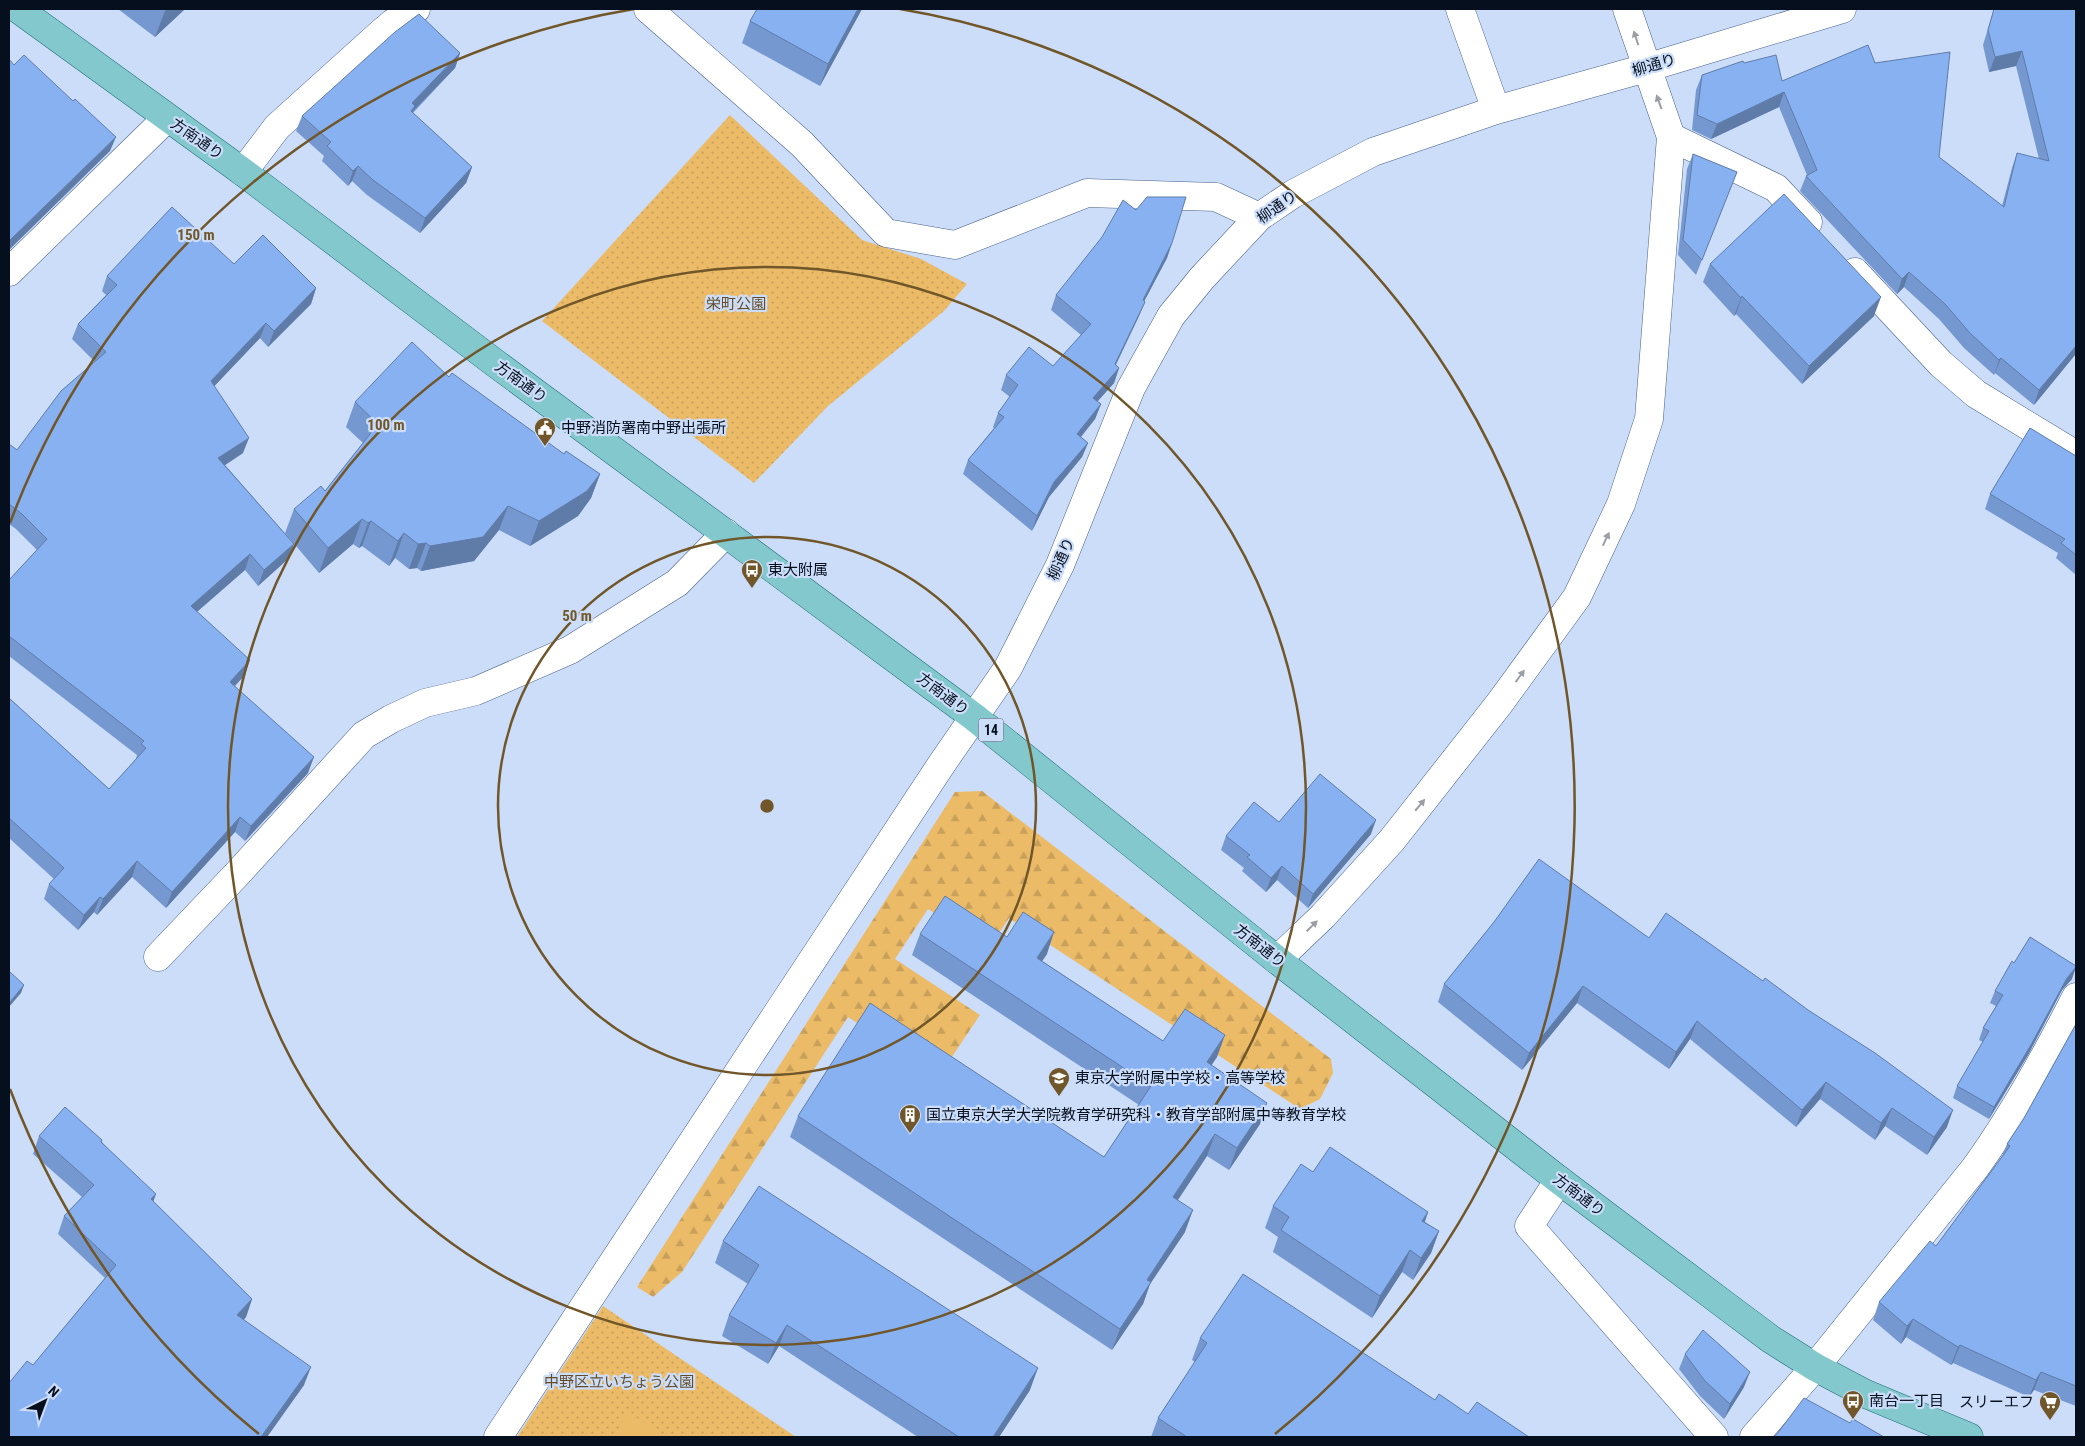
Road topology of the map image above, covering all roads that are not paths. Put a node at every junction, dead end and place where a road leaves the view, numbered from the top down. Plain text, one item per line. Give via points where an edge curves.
1 (18, 9) edge
2 (416, 9) edge
3 (1460, 9) edge
4 (1626, 9) edge
5 (649, 10) edge
6 (1826, 11) edge
7 (388, 16) edge
8 (1646, 68) junction
9 (1496, 110) junction
10 (167, 118) junction
11 (1671, 136) junction
12 (244, 172) junction
13 (1259, 217) junction
14 (9, 272) edge
15 (2076, 455) edge
16 (726, 533) junction
17 (974, 717) junction
18 (158, 957) dead end
19 (1277, 960) junction
20 (2076, 997) edge
21 (1559, 1180) junction
22 (1815, 1368) junction
23 (498, 1437) edge
24 (1714, 1437) edge
25 (1754, 1437) edge
26 (1969, 1437) edge

1 - 10 main road, 方南通り / 14
2 - 7 street
3 - 9 street
8 -> 4 street
5 - 13 street via 802,144 886,233 955,244 1087,193 1216,197
6 - 8 street, 柳通り
7 - 12 street via 277,127
8 - 9 street, 柳通り
11 -> 8 street
9 - 13 street, 柳通り via 1374,152 1293,194
10 - 12 main road, 方南通り / 14
10 - 14 street
11 - 15 street via 1776,188 1942,364 1976,394
19 -> 11 street via 1323,916 1392,840 1467,746 1577,597 1606,540 1622,504 1649,419
12 - 16 main road, 方南通り / 14
13 - 17 street, 柳通り via 1171,316 1131,388 1060,565 1008,668
16 - 17 main road, 方南通り / 14
16 - 18 street via 676,583 570,650 476,691 425,704 364,735
17 - 19 main road, 方南通り / 14
17 - 23 street, 柳通り
19 - 21 main road, 方南通り / 14
20 - 22 street via 2040,1067 1997,1137
21 - 22 main road, 方南通り / 14 via 1741,1317
21 - 24 street via 1529,1226
22 - 25 street
22 - 26 main road, 方南通り / 14 via 1866,1394

